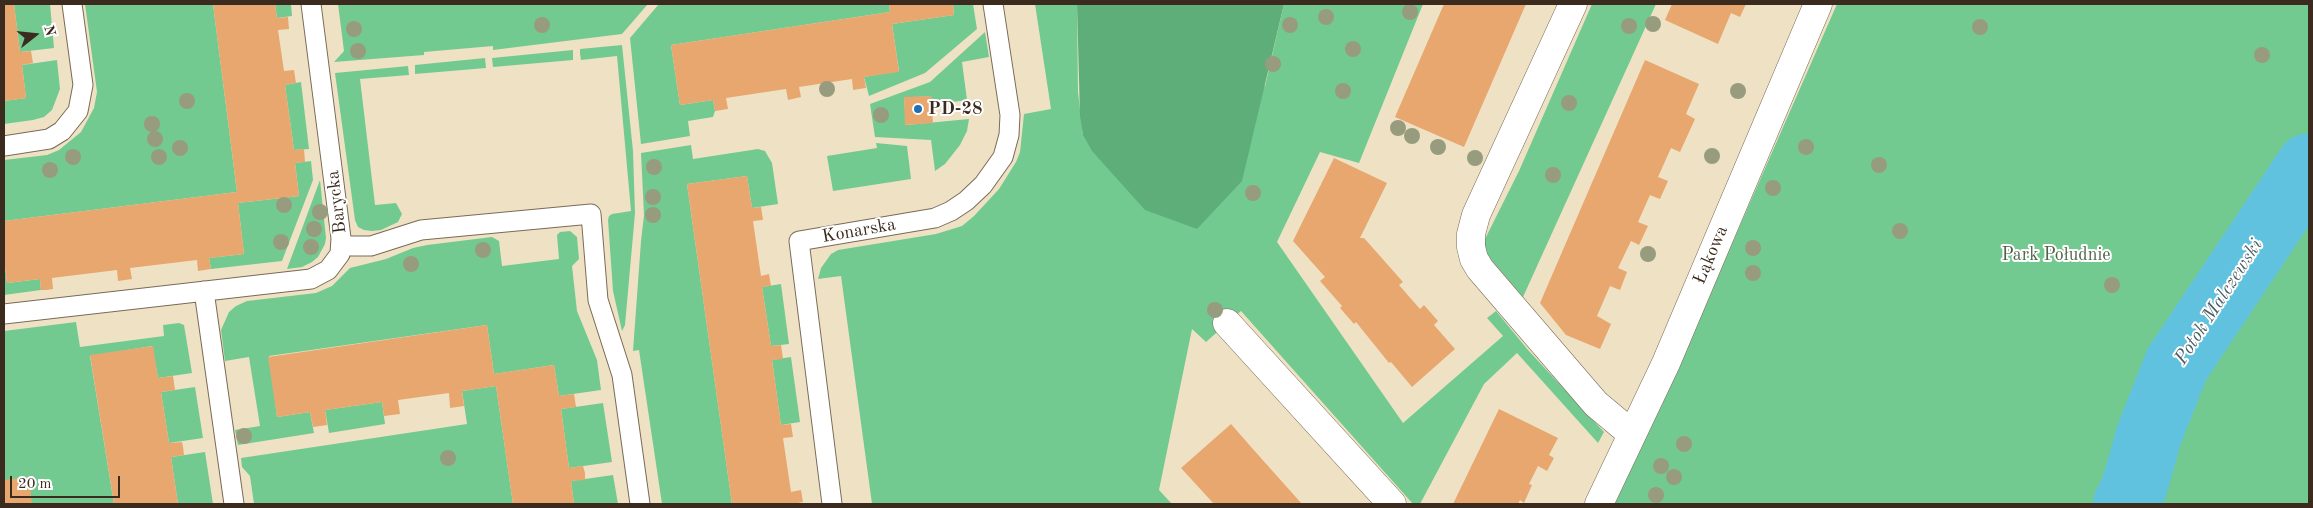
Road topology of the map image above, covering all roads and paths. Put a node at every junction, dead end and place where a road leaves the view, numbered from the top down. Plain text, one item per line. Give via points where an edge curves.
1 (72, 4) edge
2 (312, 4) edge
3 (994, 4) edge
4 (1573, 4) edge
5 (1818, 4) edge
6 (4, 146) edge
7 (342, 246) junction
8 (204, 292) junction
9 (4, 314) edge
10 (1227, 323) dead end
11 (1632, 434) junction
12 (234, 504) edge
13 (640, 504) edge
14 (832, 504) edge
15 (1392, 504) edge
16 (1599, 504) edge

1 - 6 lane via 82,85 78,111 62,131 49,138
2 - 7 lane, Barycka
3 - 14 lane, Konarska via 1010,115 1009,135 1003,156 983,185 959,206 935,218 800,241
4 - 11 street via 1476,216 1471,247 1474,259 1493,284 1596,404
5 - 11 street, Łąkowa via 1666,363
7 - 8 lane, Barycka via 337,260 320,276
7 - 13 lane via 371,246 421,230 591,214 598,300 622,375
8 - 9 lane, Barycka
8 - 12 lane
10 - 15 street
11 - 16 street, Łąkowa

